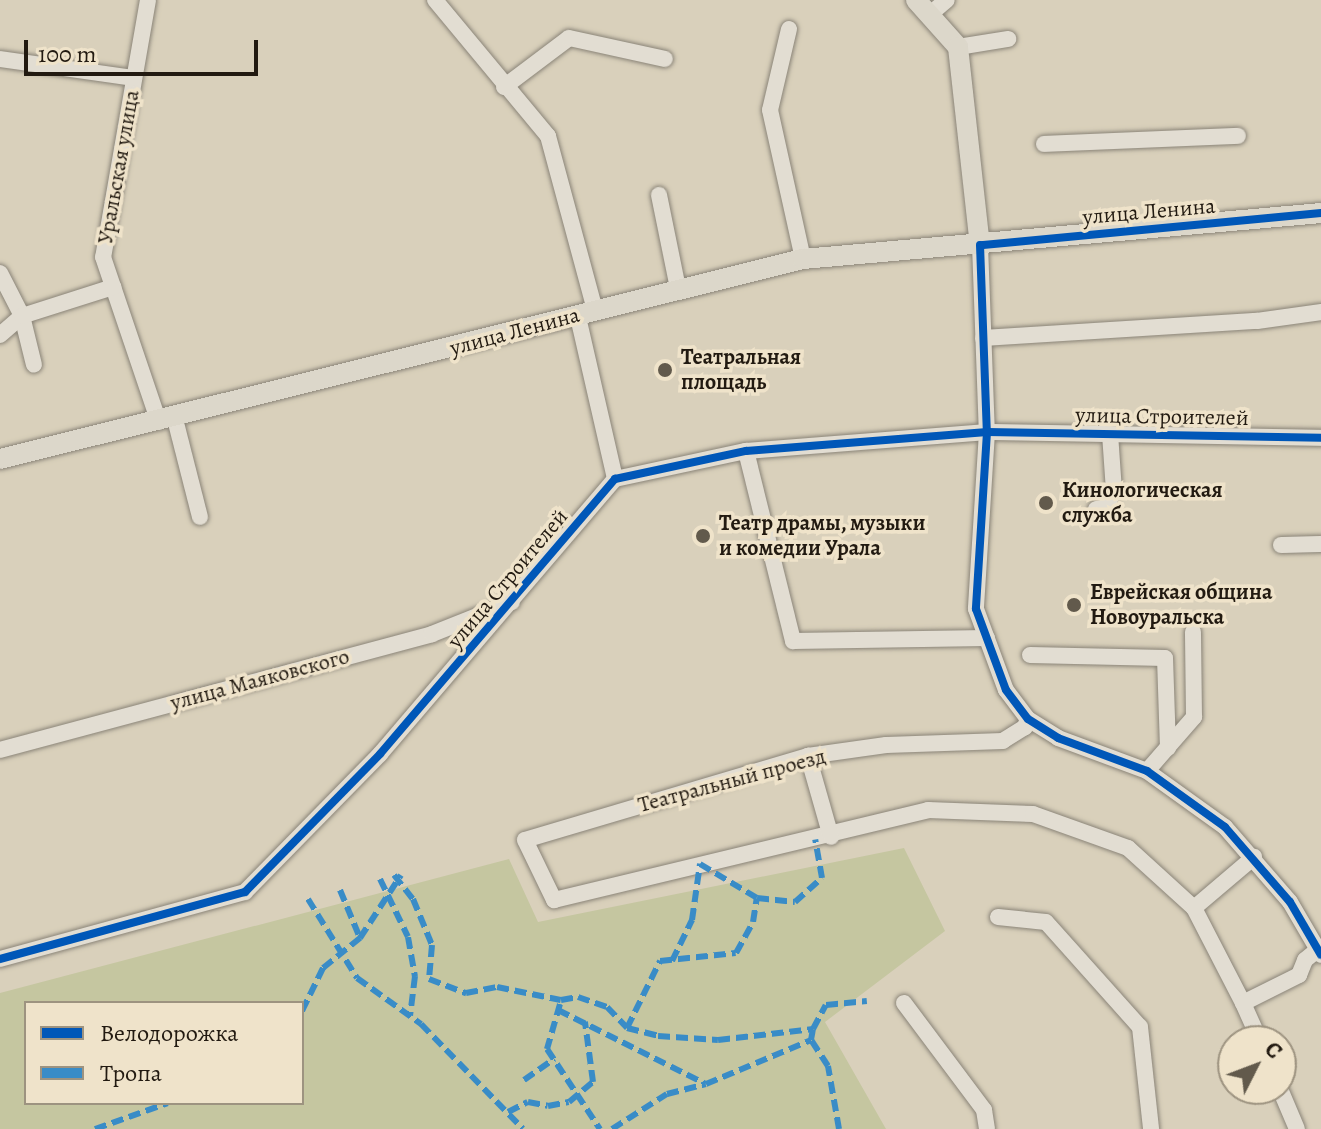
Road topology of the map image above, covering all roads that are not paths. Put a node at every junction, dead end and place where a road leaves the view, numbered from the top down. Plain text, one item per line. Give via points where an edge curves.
1 (148, 0) edge
2 (947, 0) edge
3 (433, 1) edge
4 (922, 7) edge
5 (789, 29) dead end
6 (1008, 39) dead end
7 (958, 47) junction
8 (0, 59) edge
9 (665, 59) dead end
10 (134, 78) junction
11 (504, 87) junction
12 (1238, 136) dead end
13 (1044, 144) dead end
14 (659, 195) dead end
15 (1321, 213) edge
16 (980, 245) junction
17 (803, 259) junction
18 (0, 273) edge
19 (113, 287) junction
20 (678, 288) junction
21 (1321, 312) edge
22 (586, 314) junction
23 (22, 316) junction
24 (0, 335) edge
25 (983, 338) junction
26 (34, 365) dead end
27 (167, 420) junction
28 (987, 432) junction
29 (1110, 434) junction
30 (1321, 438) edge
31 (746, 451) junction
32 (0, 459) edge
33 (615, 479) junction
34 (1096, 509) dead end
35 (200, 517) dead end
36 (1321, 544) edge
37 (1281, 545) dead end
38 (517, 600) junction
39 (1193, 632) dead end
40 (987, 638) junction
41 (1030, 655) dead end
42 (1028, 719) junction
43 (1168, 748) junction
44 (0, 750) edge
45 (808, 756) junction
46 (1147, 771) junction
47 (831, 837) junction
48 (1254, 857) junction
49 (1194, 908) junction
50 (998, 917) dead end
51 (1320, 950) edge
52 (0, 959) edge
53 (904, 1003) dead end
54 (1243, 1003) junction
55 (1253, 1025) edge
56 (1287, 1105) edge
57 (987, 1129) edge
58 (1151, 1129) edge
59 (1297, 1129) edge

1 - 10 street, Уральская улица
2 - 4 street
3 - 11 street
4 - 7 main road
5 - 17 street via 770,110
6 - 7 street
7 - 16 main road
8 - 10 street
9 - 11 street via 569,38
10 - 19 street, Уральская улица via 103,257
11 - 22 street via 548,136
12 - 13 street
14 - 20 street via 676,257
15 - 16 main road, улица Ленина
16 - 17 main road, улица Ленина
16 - 25 street
17 - 20 main road, улица Ленина
18 - 23 street
19 - 23 street
19 - 27 street, Уральская улица
20 - 22 main road, улица Ленина
21 - 25 street via 1257,321
22 - 27 main road, улица Ленина
22 - 33 street
23 - 24 street
23 - 26 street
25 - 28 street
27 - 32 main road, улица Ленина
27 - 35 street, Уральская улица
28 - 29 street, улица Строителей
28 - 31 street, улица Строителей
28 - 40 street via 976,609
29 - 30 street, улица Строителей
29 - 34 street via 1114,491 1106,507
31 - 33 street, улица Строителей
31 - 40 street via 793,641
33 - 38 street, улица Строителей
36 - 37 street
38 - 44 street, улица Маяковского via 432,634
38 - 52 street, улица Строителей via 380,754 245,892
39 - 43 street via 1194,717
40 - 42 street via 1006,690
41 - 43 street via 1165,658
42 - 45 street, Театральный проезд via 1025,727 1003,741 886,745
42 - 46 street via 1058,738
43 - 46 street
45 - 47 street
45 - 47 street, Театральный проезд via 525,840 554,900
46 - 48 street via 1193,801
47 - 49 street via 928,810 1033,814 1128,848
48 - 49 street
48 - 51 street
49 - 54 street
50 - 58 street via 1046,922 1140,1027
51 - 54 street via 1299,975
53 - 57 street via 984,1110
54 - 55 street
56 - 59 street

